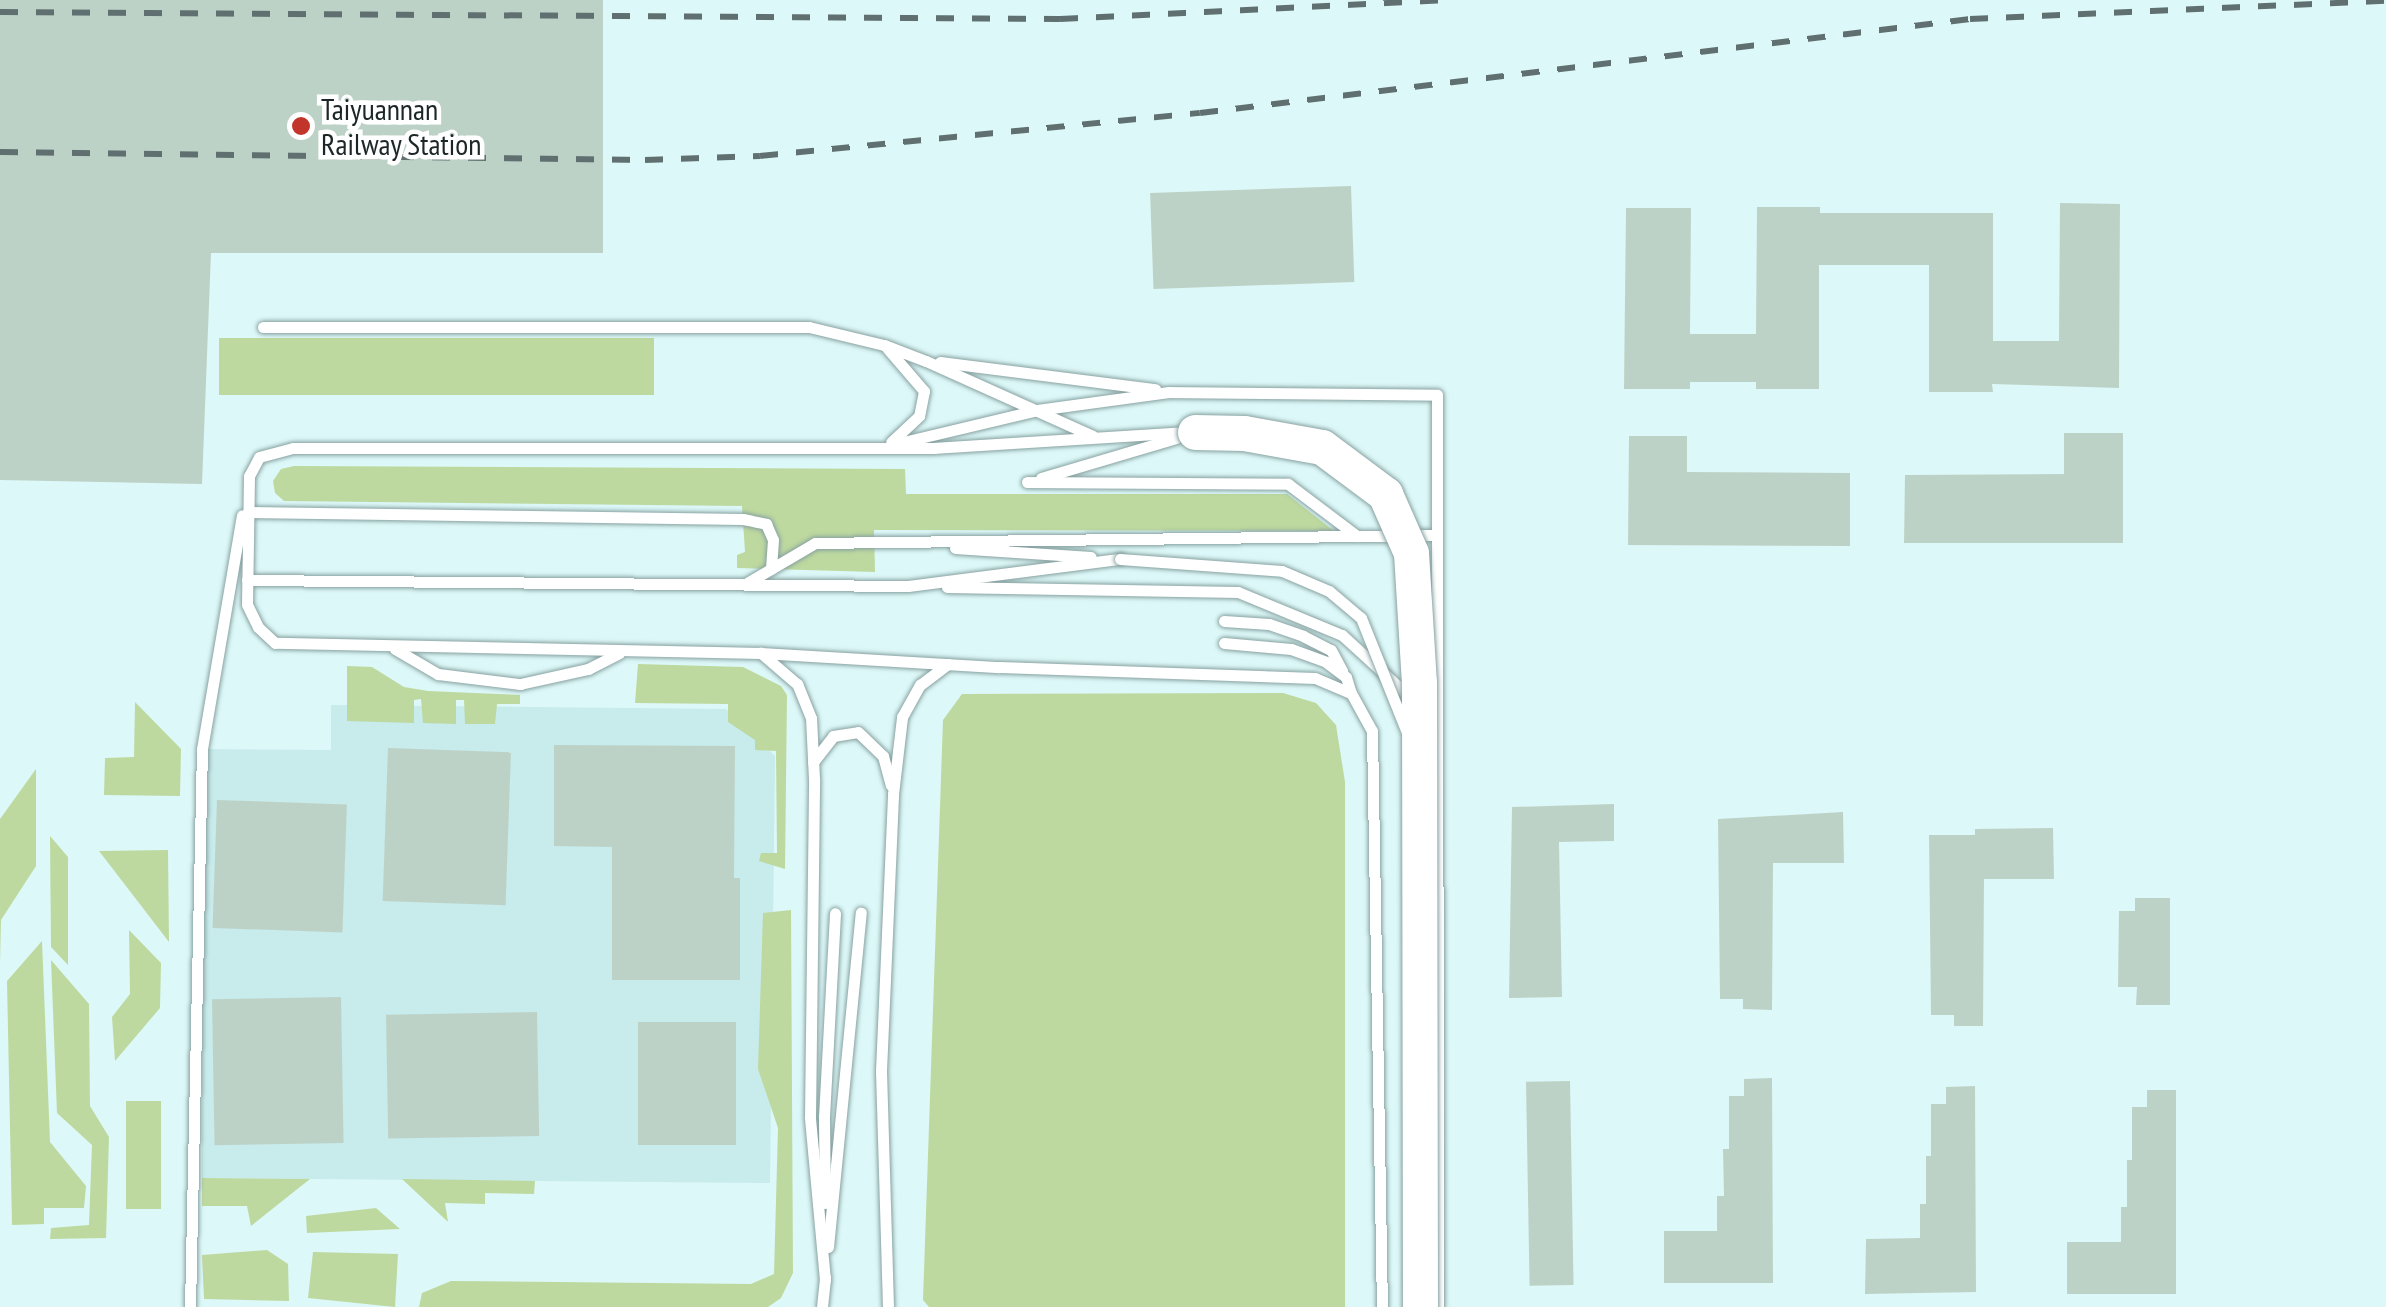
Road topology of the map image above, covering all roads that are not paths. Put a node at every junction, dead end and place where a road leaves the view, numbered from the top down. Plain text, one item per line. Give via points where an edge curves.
1 (264, 327) dead end
2 (884, 345) junction
3 (926, 361) junction
4 (1169, 392) junction
5 (1037, 410) junction
6 (1195, 432) junction
7 (1097, 438) junction
8 (880, 448) junction
9 (249, 476) junction
10 (248, 512) junction
11 (1436, 535) junction
12 (1357, 536) junction
13 (867, 542) junction
14 (1120, 559) junction
15 (771, 568) junction
16 (247, 580) junction
17 (743, 585) junction
18 (908, 586) junction
19 (1224, 622) dead end
20 (1224, 643) dead end
21 (392, 647) junction
22 (623, 651) junction
23 (761, 653) junction
24 (948, 664) junction
25 (1346, 677) junction
26 (1351, 692) junction
27 (1437, 720) junction
28 (813, 762) junction
29 (1419, 768) junction
30 (893, 794) junction
31 (861, 912) dead end
32 (836, 913) dead end
33 (825, 1280) junction
34 (190, 1307) edge
35 (822, 1307) edge
36 (888, 1307) edge
37 (1382, 1307) edge
38 (1420, 1307) edge
39 (1438, 1307) edge

1 - 2 lane via 809,327
2 - 3 lane
2 - 8 lane via 924,391 919,416
3 - 4 lane
3 - 5 lane
4 - 5 lane
4 - 11 lane via 1436,395
5 - 7 lane
5 - 8 lane
6 - 7 lane
6 - 12 lane via 1026,482 1288,484
6 - 29 highway, bridge via 1322,446 1385,494 1411,553
7 - 8 lane
8 - 9 lane via 293,448 259,457
9 - 10 lane
9 - 34 lane via 202,749
10 - 15 lane via 743,519 766,524 773,540
10 - 16 lane
11 - 12 lane
11 - 27 lane
12 - 13 lane
13 - 14 lane
13 - 15 lane via 815,544
14 - 18 lane
14 - 29 lane, bridge via 1282,570 1329,591 1361,618 1390,679
15 - 17 lane
16 - 17 lane
16 - 21 lane via 247,604 275,643
17 - 18 lane
18 - 27 lane via 1238,592 1342,635
19 - 25 lane via 1270,624 1304,636 1331,650
20 - 25 lane via 1291,649
21 - 22 lane
21 - 22 lane via 438,674 520,684 588,669
22 - 23 lane
23 - 24 lane
23 - 28 lane via 798,684 811,718
24 - 26 lane via 1315,678
24 - 30 lane via 920,684 902,717
25 - 26 lane
26 - 37 lane via 1372,731
27 - 39 lane
28 - 30 lane via 832,736 858,732 883,756
28 - 33 lane via 810,1117
29 - 38 highway, bridge
30 - 36 lane via 881,1071
31 - 33 lane
32 - 33 lane via 824,1118
33 - 35 lane

